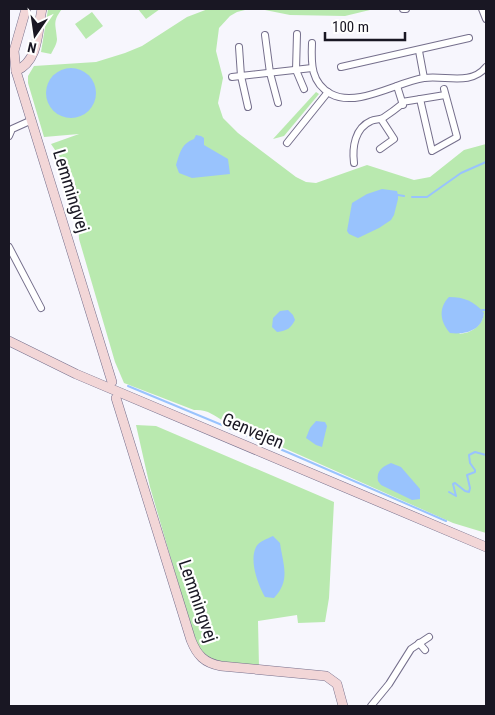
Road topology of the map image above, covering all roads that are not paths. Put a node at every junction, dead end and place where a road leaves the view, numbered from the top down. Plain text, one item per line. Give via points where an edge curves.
1 (26, 9) edge
2 (42, 9) edge
3 (482, 9) edge
4 (486, 19) edge
5 (297, 34) dead end
6 (266, 35) dead end
7 (468, 38) dead end
8 (312, 43) dead end
9 (239, 47) dead end
10 (418, 50) junction
11 (341, 67) dead end
12 (312, 68) junction
13 (296, 70) junction
14 (16, 71) junction
15 (486, 71) edge
16 (270, 73) junction
17 (242, 76) junction
18 (232, 77) dead end
19 (424, 78) junction
20 (397, 86) junction
21 (304, 89) dead end
22 (328, 92) junction
23 (420, 99) junction
24 (278, 103) dead end
25 (403, 105) junction
26 (248, 107) dead end
27 (381, 119) junction
28 (32, 120) junction
29 (9, 136) edge
30 (287, 143) dead end
31 (380, 150) dead end
32 (354, 163) dead end
33 (9, 247) edge
34 (42, 308) dead end
35 (9, 341) edge
36 (112, 382) dead end
37 (116, 398) dead end
38 (486, 547) edge
39 (429, 636) dead end
40 (419, 643) junction
41 (425, 650) dead end
42 (343, 706) edge
43 (371, 706) edge

1 - 14 street, Lemmingvej via 14,51
2 - 14 street via 34,53
3 - 4 street
5 - 13 street
6 - 16 street
7 - 10 street
8 - 12 street
9 - 17 street
10 - 11 street
10 - 19 street
12 - 13 street
12 - 22 street via 317,81
13 - 16 street
13 - 21 street
14 - 28 street, Lemmingvej
15 - 19 street via 466,78
16 - 17 street
16 - 24 street
17 - 18 street
17 - 26 street
19 - 20 street
20 - 22 street via 349,99
20 - 25 street
22 - 30 street
23 - 23 street via 445,92 457,137 432,151
23 - 25 street
25 - 27 street
27 - 31 street via 394,138
27 - 32 street via 372,121 357,134
28 - 29 street via 12,129
28 - 36 street, Lemmingvej
33 - 34 street
35 - 38 street, Genvejen via 76,374
37 - 42 street, Lemmingvej via 191,640 199,656 210,664 221,666 326,676 337,684
39 - 40 street
40 - 41 street
40 - 43 street

